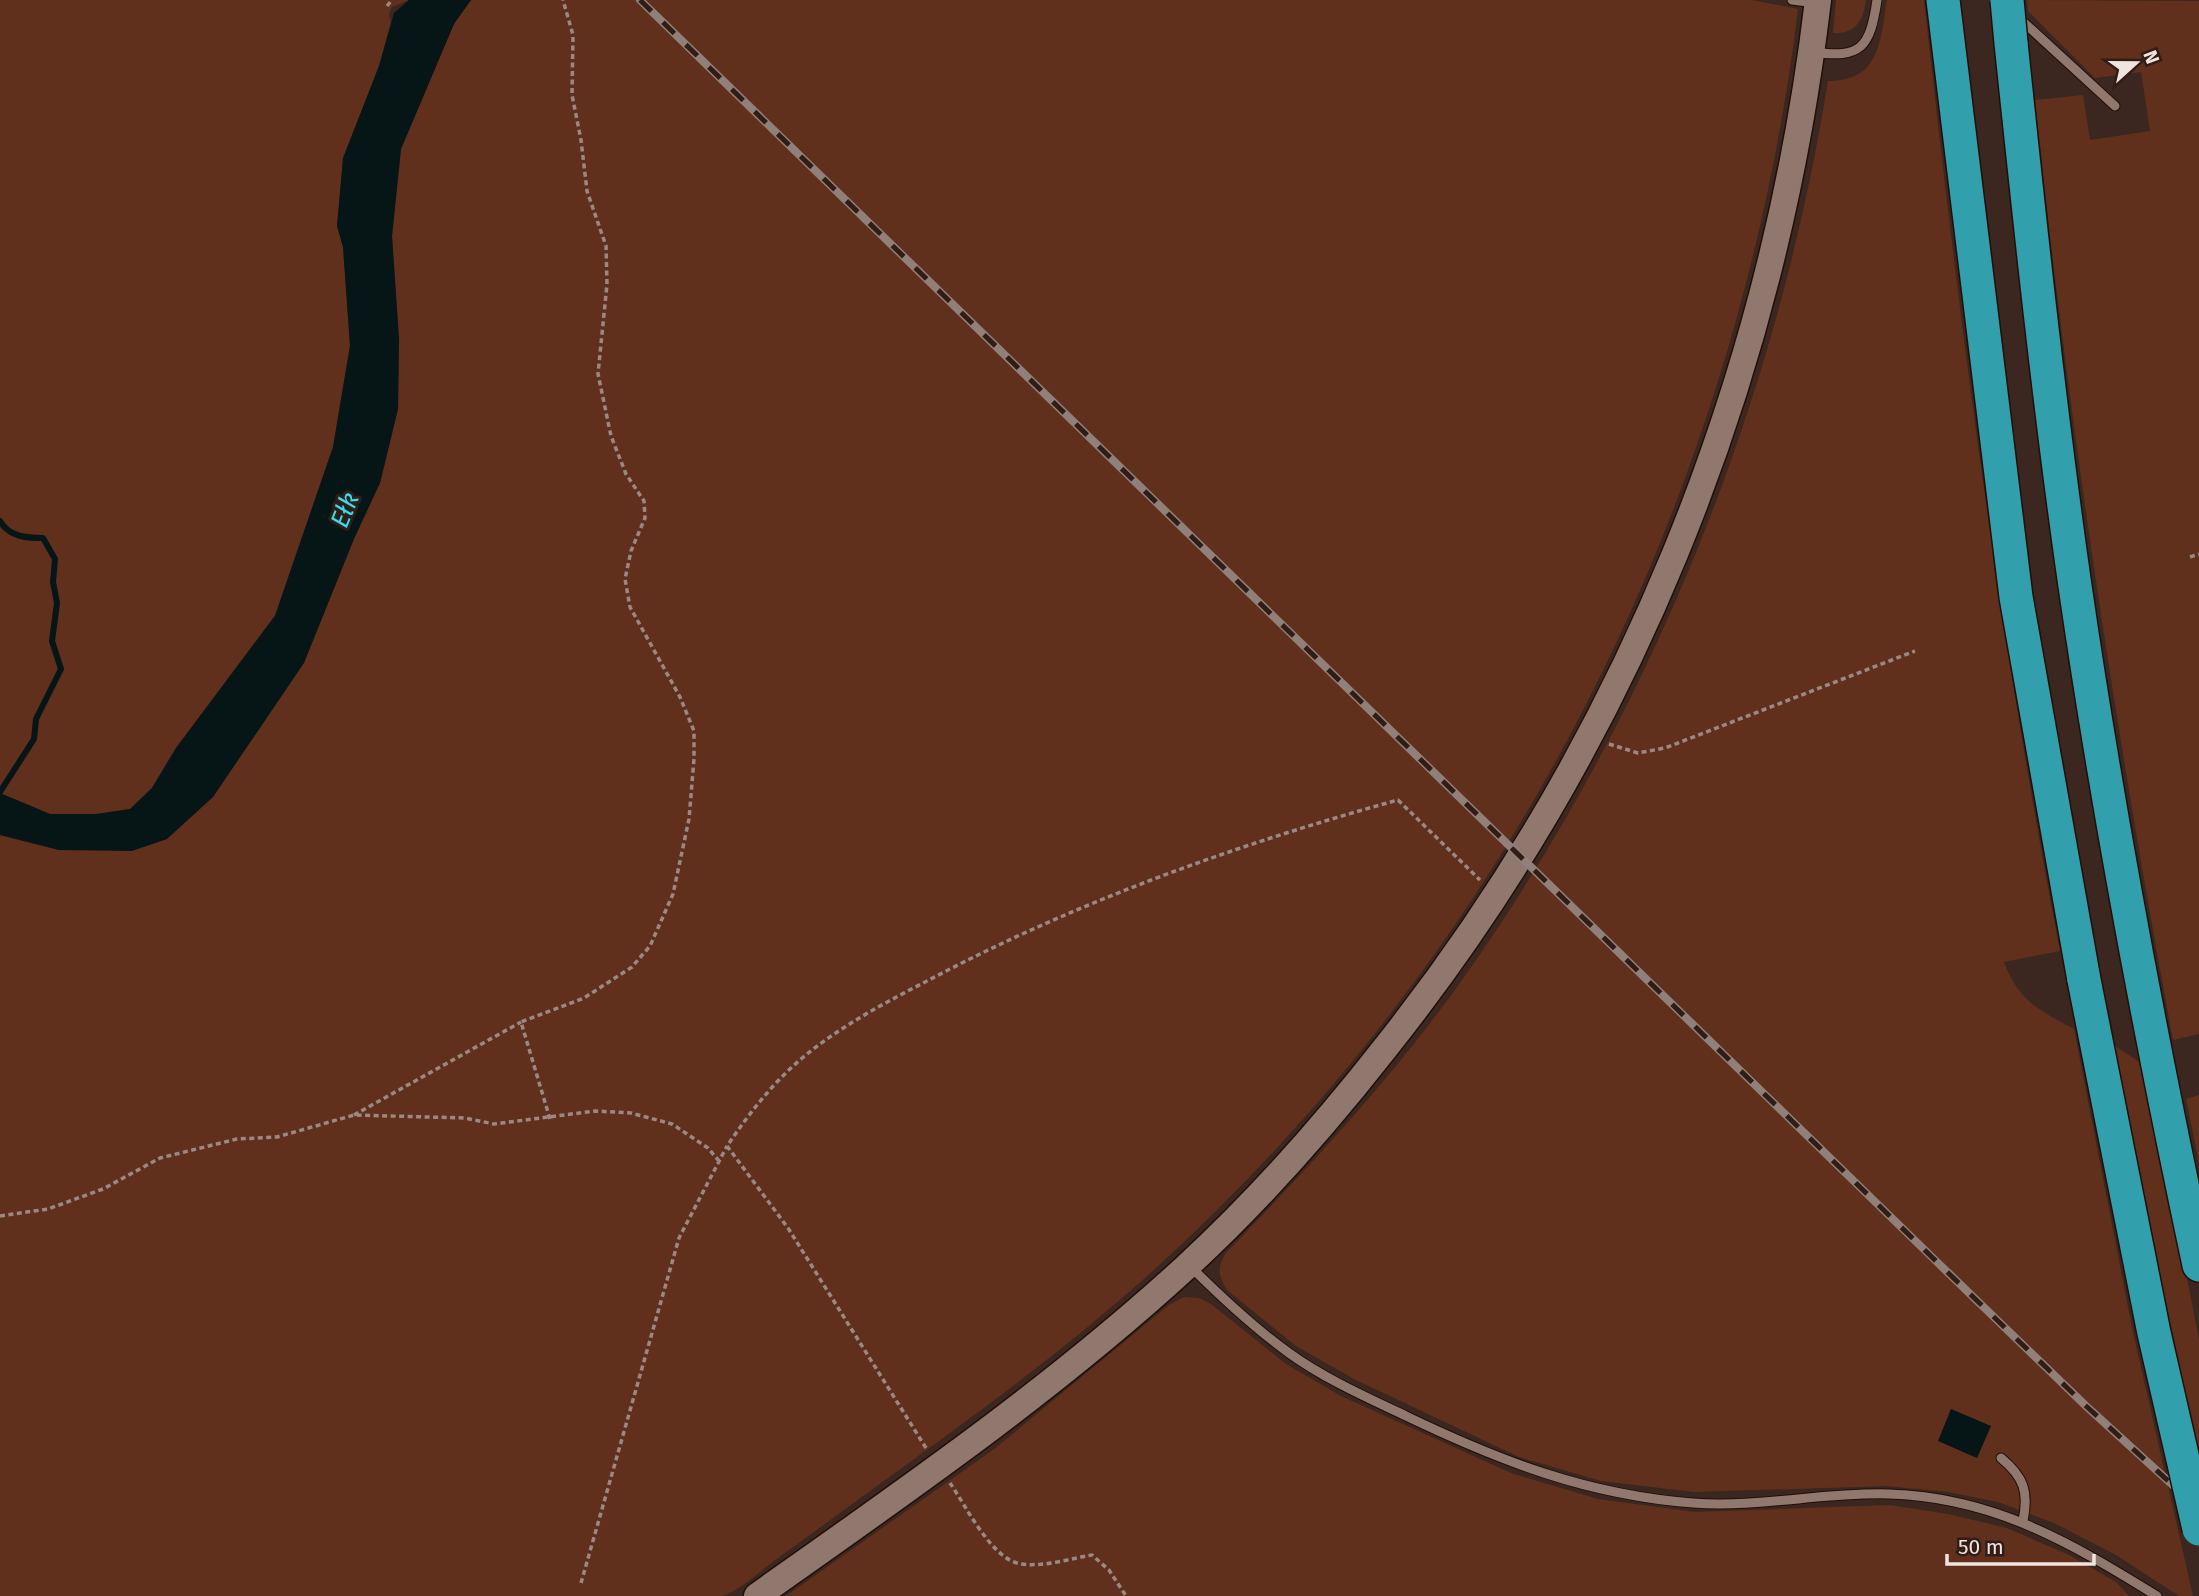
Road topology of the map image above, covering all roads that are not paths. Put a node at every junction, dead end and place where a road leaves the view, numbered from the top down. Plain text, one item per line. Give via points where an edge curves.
1 (1877, 0) edge
2 (1943, 0) edge
3 (1999, 0) edge
4 (2007, 0) edge
5 (1809, 1) edge
6 (1811, 51) junction
7 (2115, 106) dead end
8 (1189, 1265) junction
9 (2199, 1265) edge
10 (2001, 1458) dead end
11 (2023, 1521) junction
12 (2199, 1529) edge
13 (2152, 1595) edge
14 (758, 1596) edge

1 - 6 lane via 1873,30 1860,48 1842,56
2 - 12 highway, bridge via 2016,597 2128,1210
3 - 7 lane
4 - 9 highway, bridge via 2037,297 2075,587 2152,1036
5 - 6 main road
6 - 8 main road via 1773,258 1729,411 1669,573 1592,735 1496,895 1421,1003 1315,1134
8 - 11 lane via 1238,1314 1291,1354 1352,1391 1515,1466 1610,1493 1695,1503 1889,1494 1972,1505
8 - 14 main road via 1057,1378
10 - 11 lane via 2021,1476 2026,1491
11 - 13 lane via 2106,1564

